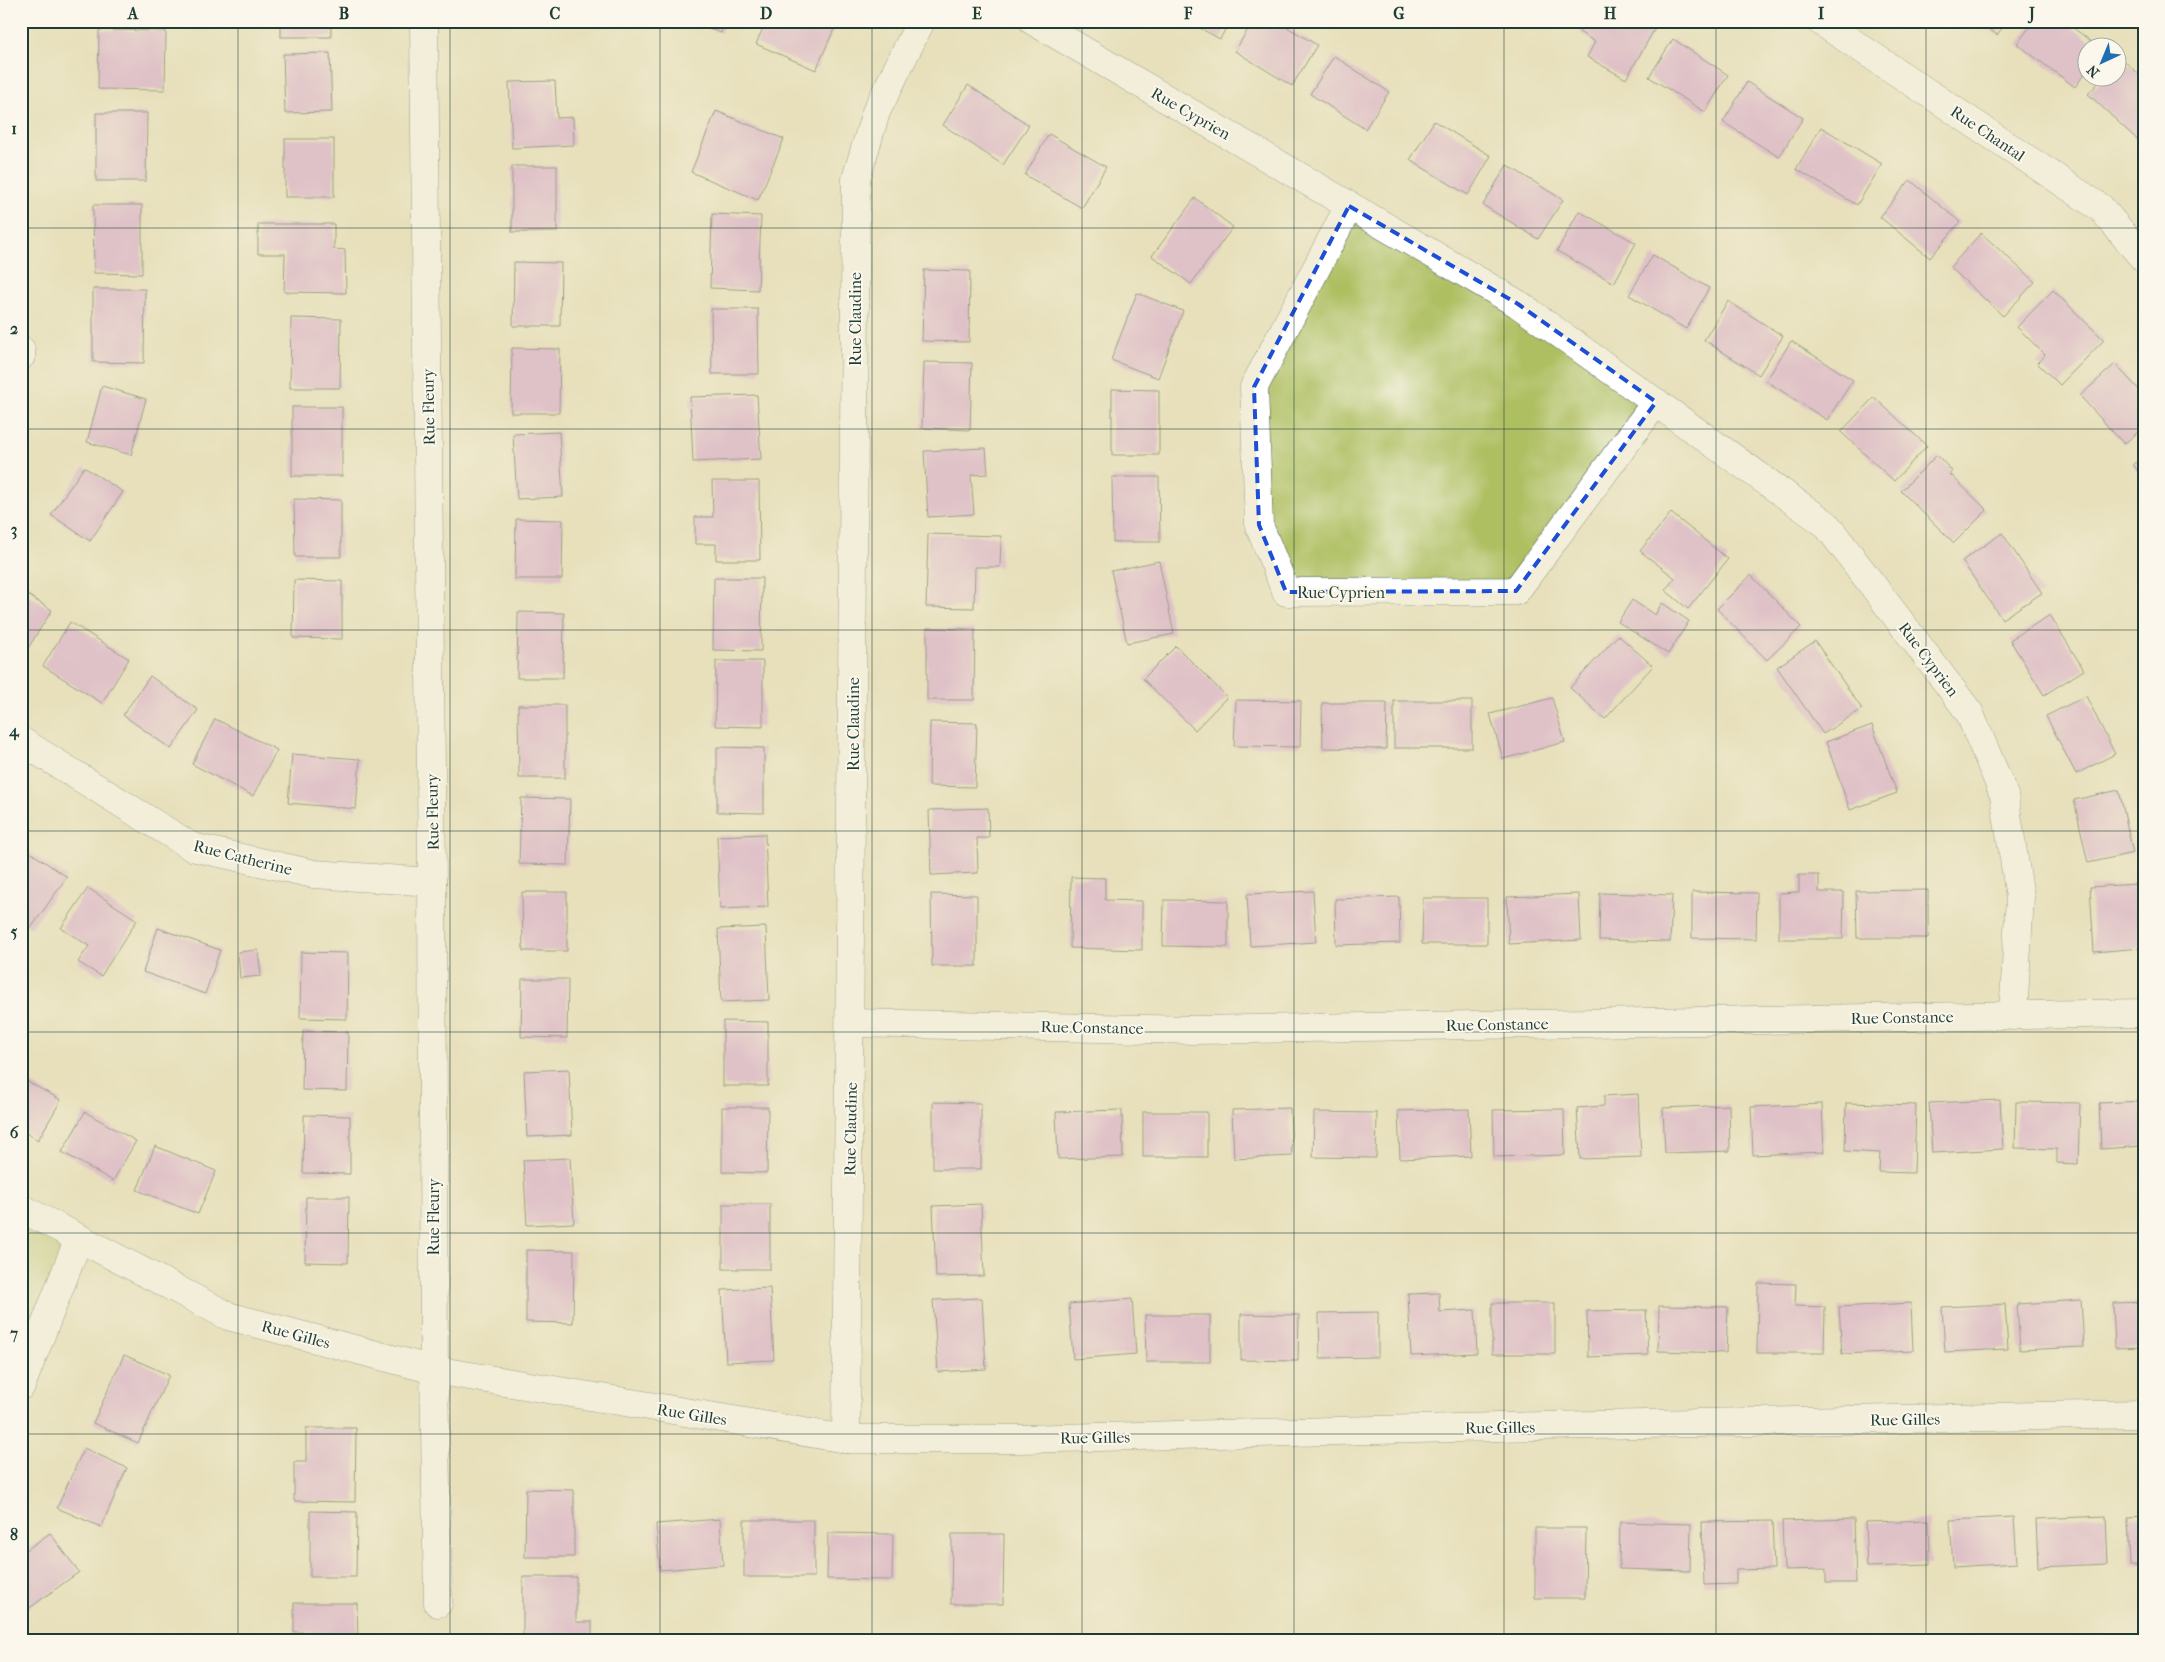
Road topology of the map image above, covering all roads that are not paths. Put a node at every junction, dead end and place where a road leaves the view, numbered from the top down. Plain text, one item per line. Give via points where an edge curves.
1 (424, 21) edge
2 (921, 21) edge
3 (1033, 21) edge
4 (1820, 21) edge
5 (1349, 206) junction
6 (2144, 259) edge
7 (21, 350) edge
8 (21, 356) edge
9 (1656, 402) junction
10 (21, 741) edge
11 (432, 882) junction
12 (2144, 1013) edge
13 (2013, 1016) junction
14 (851, 1022) junction
15 (21, 1208) edge
16 (79, 1238) junction
17 (434, 1370) junction
18 (21, 1386) edge
19 (2144, 1414) edge
20 (846, 1439) junction
21 (438, 1603) dead end

1 - 11 street, Rue Fleury
2 - 14 street, Rue Claudine via 876,112 856,179
3 - 5 street, Rue Cyprien
4 - 6 street, Rue Chantal via 2101,208
5 - 9 street, Rue Cyprien via 1518,304
5 - 9 street, Rue Cyprien via 1254,387 1259,525 1286,592 1516,591
7 - 8 street
9 - 13 street, Rue Cyprien via 1826,524 1969,712 2004,795 2020,897
10 - 11 street, Rue Catherine via 192,847 314,874
11 - 17 street, Rue Fleury
12 - 13 street, Rue Constance
13 - 14 street, Rue Constance via 1198,1030
14 - 20 street, Rue Claudine
15 - 16 street, Rue Gilles
16 - 17 street, Rue Gilles via 228,1316
16 - 18 street
17 - 20 street, Rue Gilles
17 - 21 street, Rue Fleury
19 - 20 street, Rue Gilles via 1019,1439

